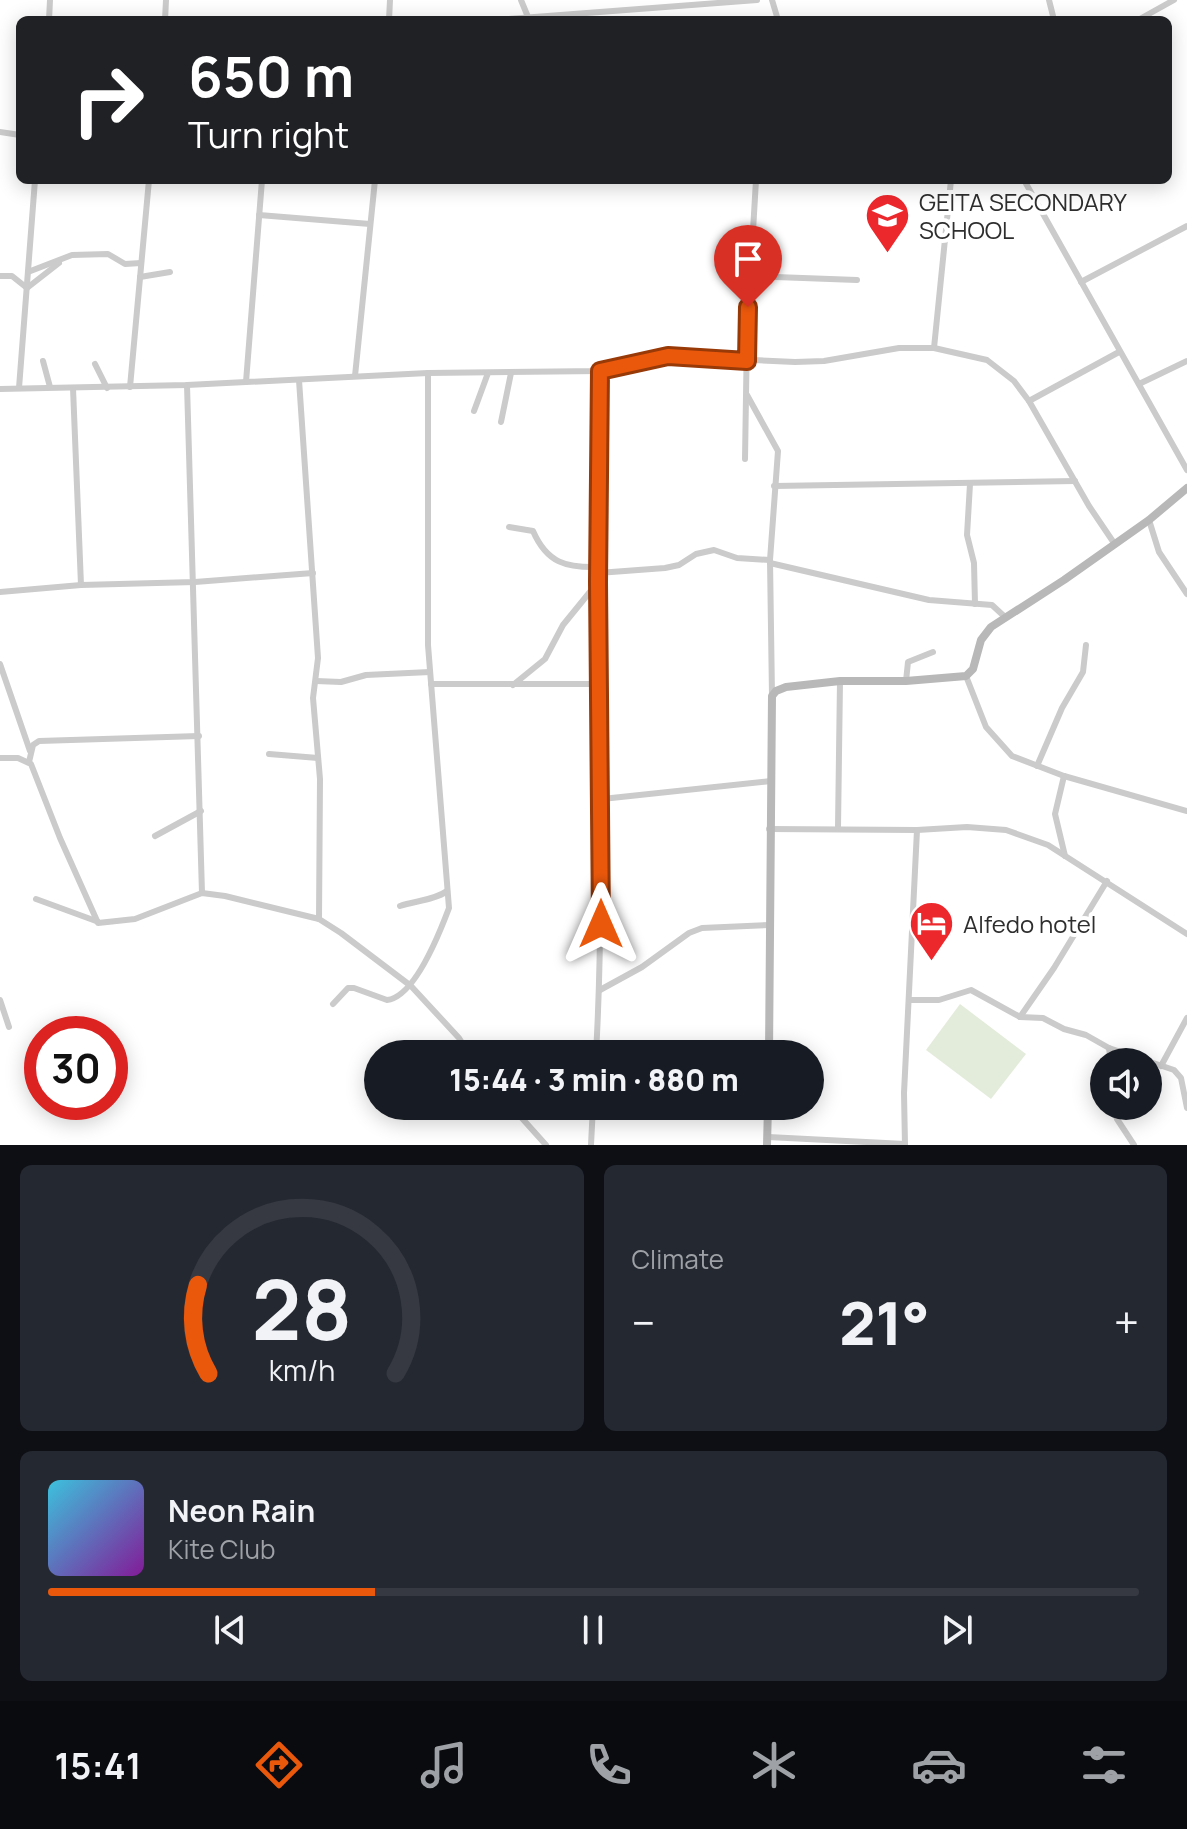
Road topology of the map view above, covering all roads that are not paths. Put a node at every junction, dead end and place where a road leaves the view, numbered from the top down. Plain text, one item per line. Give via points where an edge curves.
1 (637, 0) edge
2 (757, 0) edge
3 (1174, 0) edge
4 (640, 9) junction
5 (542, 16) edge
6 (1145, 16) edge
7 (35, 184) edge
8 (149, 184) edge
9 (262, 184) edge
10 (375, 184) edge
11 (756, 184) edge
12 (951, 184) edge
13 (1026, 184) edge
14 (259, 215) junction
15 (370, 224) junction
16 (1187, 226) edge
17 (64, 258) junction
18 (141, 263) junction
19 (28, 272) junction
20 (170, 272) dead end
21 (0, 276) edge
22 (750, 276) junction
23 (140, 277) junction
24 (857, 280) dead end
25 (1081, 282) junction
26 (27, 288) junction
27 (934, 348) junction
28 (1119, 352) junction
29 (43, 361) dead end
30 (747, 361) junction
31 (1187, 361) edge
32 (95, 364) dead end
33 (600, 371) junction
34 (428, 373) junction
35 (488, 373) junction
36 (511, 373) junction
37 (355, 376) junction
38 (299, 380) junction
39 (246, 382) junction
40 (1139, 384) junction
41 (187, 385) junction
42 (50, 387) junction
43 (130, 387) junction
44 (19, 388) junction
45 (73, 388) junction
46 (107, 388) junction
47 (0, 389) edge
48 (747, 395) junction
49 (1029, 401) junction
50 (474, 411) dead end
51 (501, 422) dead end
52 (745, 459) dead end
53 (1187, 470) edge
54 (1075, 481) junction
55 (970, 484) junction
56 (774, 486) junction
57 (1187, 488) edge
58 (1149, 520) junction
59 (509, 527) dead end
60 (1114, 543) junction
61 (770, 562) junction
62 (598, 570) junction
63 (313, 573) junction
64 (195, 582) junction
65 (598, 582) junction
66 (81, 585) junction
67 (0, 592) edge
68 (1187, 594) edge
69 (975, 604) junction
70 (1005, 617) junction
71 (1086, 645) dead end
72 (933, 652) dead end
73 (0, 664) edge
74 (430, 672) junction
75 (966, 676) junction
76 (316, 681) junction
77 (840, 681) junction
78 (906, 681) junction
79 (431, 684) junction
80 (599, 684) junction
81 (513, 685) junction
82 (772, 696) junction
83 (199, 736) junction
84 (30, 751) junction
85 (269, 754) dead end
86 (0, 758) edge
87 (318, 758) junction
88 (29, 762) junction
89 (1037, 766) junction
90 (1064, 776) junction
91 (771, 781) junction
92 (602, 799) junction
93 (201, 811) junction
94 (1187, 811) edge
95 (838, 828) junction
96 (769, 829) junction
97 (917, 830) junction
98 (155, 836) dead end
99 (1065, 856) junction
100 (1107, 881) junction
101 (447, 891) junction
102 (202, 893) junction
103 (36, 899) dead end
104 (400, 906) dead end
105 (319, 919) junction
106 (96, 921) junction
107 (770, 925) junction
108 (1187, 934) edge
109 (411, 986) junction
110 (600, 990) junction
111 (0, 1000) edge
112 (909, 1000) junction
113 (333, 1004) dead end
114 (1020, 1017) junction
115 (1187, 1018) edge
116 (9, 1027) dead end
117 (460, 1040) edge
118 (597, 1040) edge
119 (769, 1040) edge
120 (1109, 1048) edge
121 (1162, 1064) edge
122 (1162, 1066) edge
123 (1187, 1108) edge
124 (524, 1120) edge
125 (592, 1120) edge
126 (768, 1120) edge
127 (1118, 1120) edge
128 (768, 1141) edge
129 (905, 1144) edge
130 (546, 1145) edge
131 (591, 1145) edge
132 (1134, 1145) edge

1 - 4 street
2 - 4 street
3 - 6 street
4 - 5 street
7 - 19 street
8 - 18 street
9 - 14 street
10 - 15 street
11 - 22 street
12 - 27 street
13 - 25 street
14 - 15 street
14 - 39 street
15 - 37 street
16 - 25 street
17 - 18 street via 108,254 125,264
17 - 19 street
17 - 26 street
18 - 23 street
19 - 26 street
20 - 23 street
21 - 26 street via 12,276
22 - 24 street
22 - 30 street
23 - 43 street
25 - 28 street
26 - 44 street
27 - 30 street via 899,348 824,361
27 - 49 street via 997,366
28 - 40 street
28 - 49 street
29 - 42 street
30 - 33 street via 668,356
30 - 48 street
31 - 40 street
32 - 46 street
33 - 36 street
33 - 62 street
34 - 35 street
34 - 37 street
34 - 74 street
35 - 36 street
35 - 50 street
36 - 51 street
37 - 38 street
38 - 39 street
38 - 63 street
39 - 41 street
40 - 53 street
41 - 43 street
41 - 64 street
42 - 44 street
42 - 45 street
43 - 46 street
44 - 47 street
45 - 46 street
45 - 66 street
48 - 52 street
48 - 56 street via 778,451
49 - 54 street
54 - 55 street
54 - 60 street
55 - 56 street
55 - 69 street via 967,535
56 - 61 street
57 - 58 street
58 - 60 street
58 - 68 street via 1159,552
59 - 62 street via 533,531 540,547 561,563
60 - 70 street
61 - 62 street via 714,550 665,568
61 - 69 street via 929,600
61 - 82 street
62 - 65 street
63 - 64 street
63 - 76 street
64 - 66 street
64 - 83 street
65 - 80 street
65 - 81 street via 563,625 545,659
66 - 67 street
69 - 70 street via 996,606
70 - 75 street via 981,640
71 - 89 street via 1083,672
72 - 78 street via 908,662
73 - 84 street
74 - 76 street
74 - 79 street
75 - 78 street
75 - 89 street via 996,740 1012,756
76 - 87 street
77 - 78 street
77 - 82 street via 786,687
77 - 95 street
79 - 81 street
79 - 101 street
80 - 81 street
80 - 92 street
82 - 91 street
83 - 84 street via 39,741
83 - 93 street
84 - 88 street
85 - 87 street
86 - 88 street
87 - 105 street
88 - 106 street
89 - 90 street
90 - 94 street
90 - 99 street via 1055,814
91 - 92 street
91 - 96 street
92 - 110 street
93 - 98 street
93 - 102 street
95 - 96 street
95 - 97 street
96 - 107 street
97 - 99 street via 1006,830
97 - 112 street
99 - 100 street
100 - 108 street
100 - 114 street
101 - 104 street
101 - 109 street via 449,908
102 - 105 street
102 - 106 street via 135,919
103 - 106 street
105 - 109 street
107 - 110 street via 689,933
107 - 119 street
109 - 113 street via 393,1000 348,988
109 - 117 street
110 - 118 street
111 - 116 street
112 - 114 street via 939,1000 971,990
112 - 129 street
114 - 120 street via 1043,1018
115 - 121 street
122 - 123 street via 1179,1074
124 - 130 street
125 - 131 street
126 - 128 street
127 - 132 street
128 - 129 street

